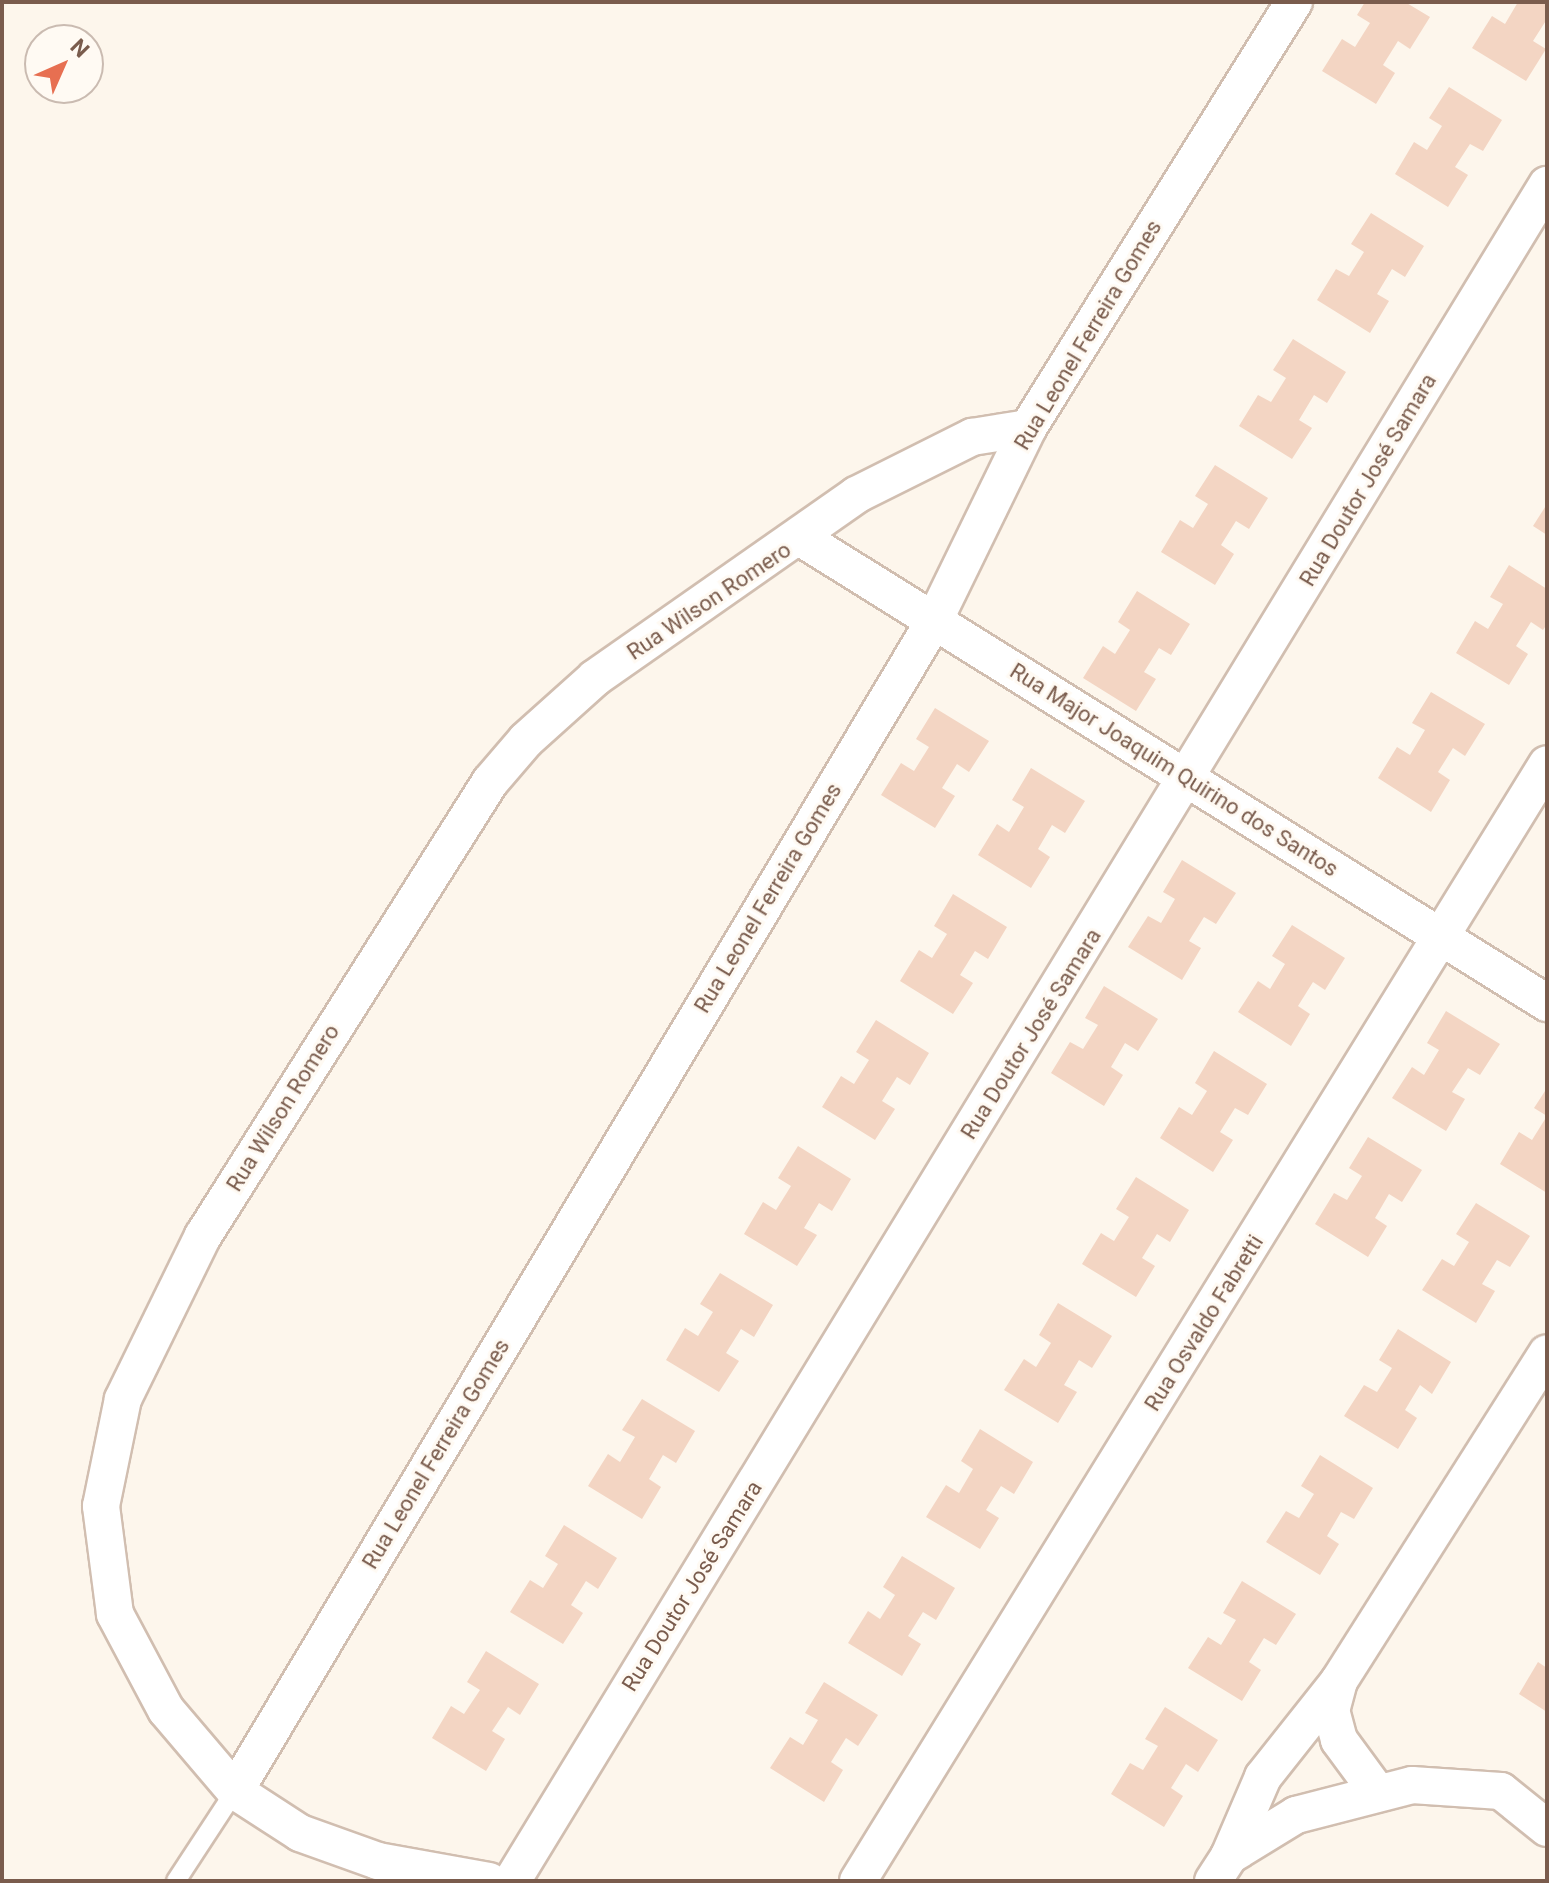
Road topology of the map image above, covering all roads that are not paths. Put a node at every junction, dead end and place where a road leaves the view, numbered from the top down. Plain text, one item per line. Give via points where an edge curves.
1 (1294, 2) edge
2 (1547, 185) edge
3 (1028, 428) junction
4 (801, 538) junction
5 (934, 621) junction
6 (1547, 764) edge
7 (1188, 778) junction
8 (1443, 939) junction
9 (1547, 1003) edge
10 (1547, 1353) edge
11 (1339, 1681) junction
12 (235, 1791) junction
13 (1378, 1793) junction
14 (1547, 1828) edge
15 (1221, 1869) edge
16 (176, 1881) edge
17 (489, 1881) edge
18 (512, 1881) edge
19 (858, 1881) edge

1 - 3 street, Rua Leonel Ferreira Gomes
2 - 7 street, Rua Doutor José Samara
3 - 4 street, Rua Wilson Romero via 972,437 911,466 856,495
3 - 5 street, Rua Leonel Ferreira Gomes
4 - 5 street, Rua Major Joaquim Quirino dos Santos
4 - 12 street, Rua Wilson Romero via 595,678 526,740 490,782 203,1236 123,1399 101,1506 115,1614 166,1710
5 - 7 street, Rua Major Joaquim Quirino dos Santos
5 - 12 street, Rua Leonel Ferreira Gomes
6 - 8 street, Rua Osvaldo Fabretti
7 - 8 street, Rua Major Joaquim Quirino dos Santos
7 - 18 street, Rua Doutor José Samara
8 - 9 street, Rua Major Joaquim Quirino dos Santos
8 - 19 street, Rua Osvaldo Fabretti
10 - 11 street
11 - 13 street via 1331,1710 1339,1740
11 - 15 street via 1263,1777
12 - 16 lane
12 - 17 street, Rua Wilson Romero via 300,1833 378,1861
13 - 14 street via 1441,1784 1501,1791
13 - 15 street via 1296,1815

